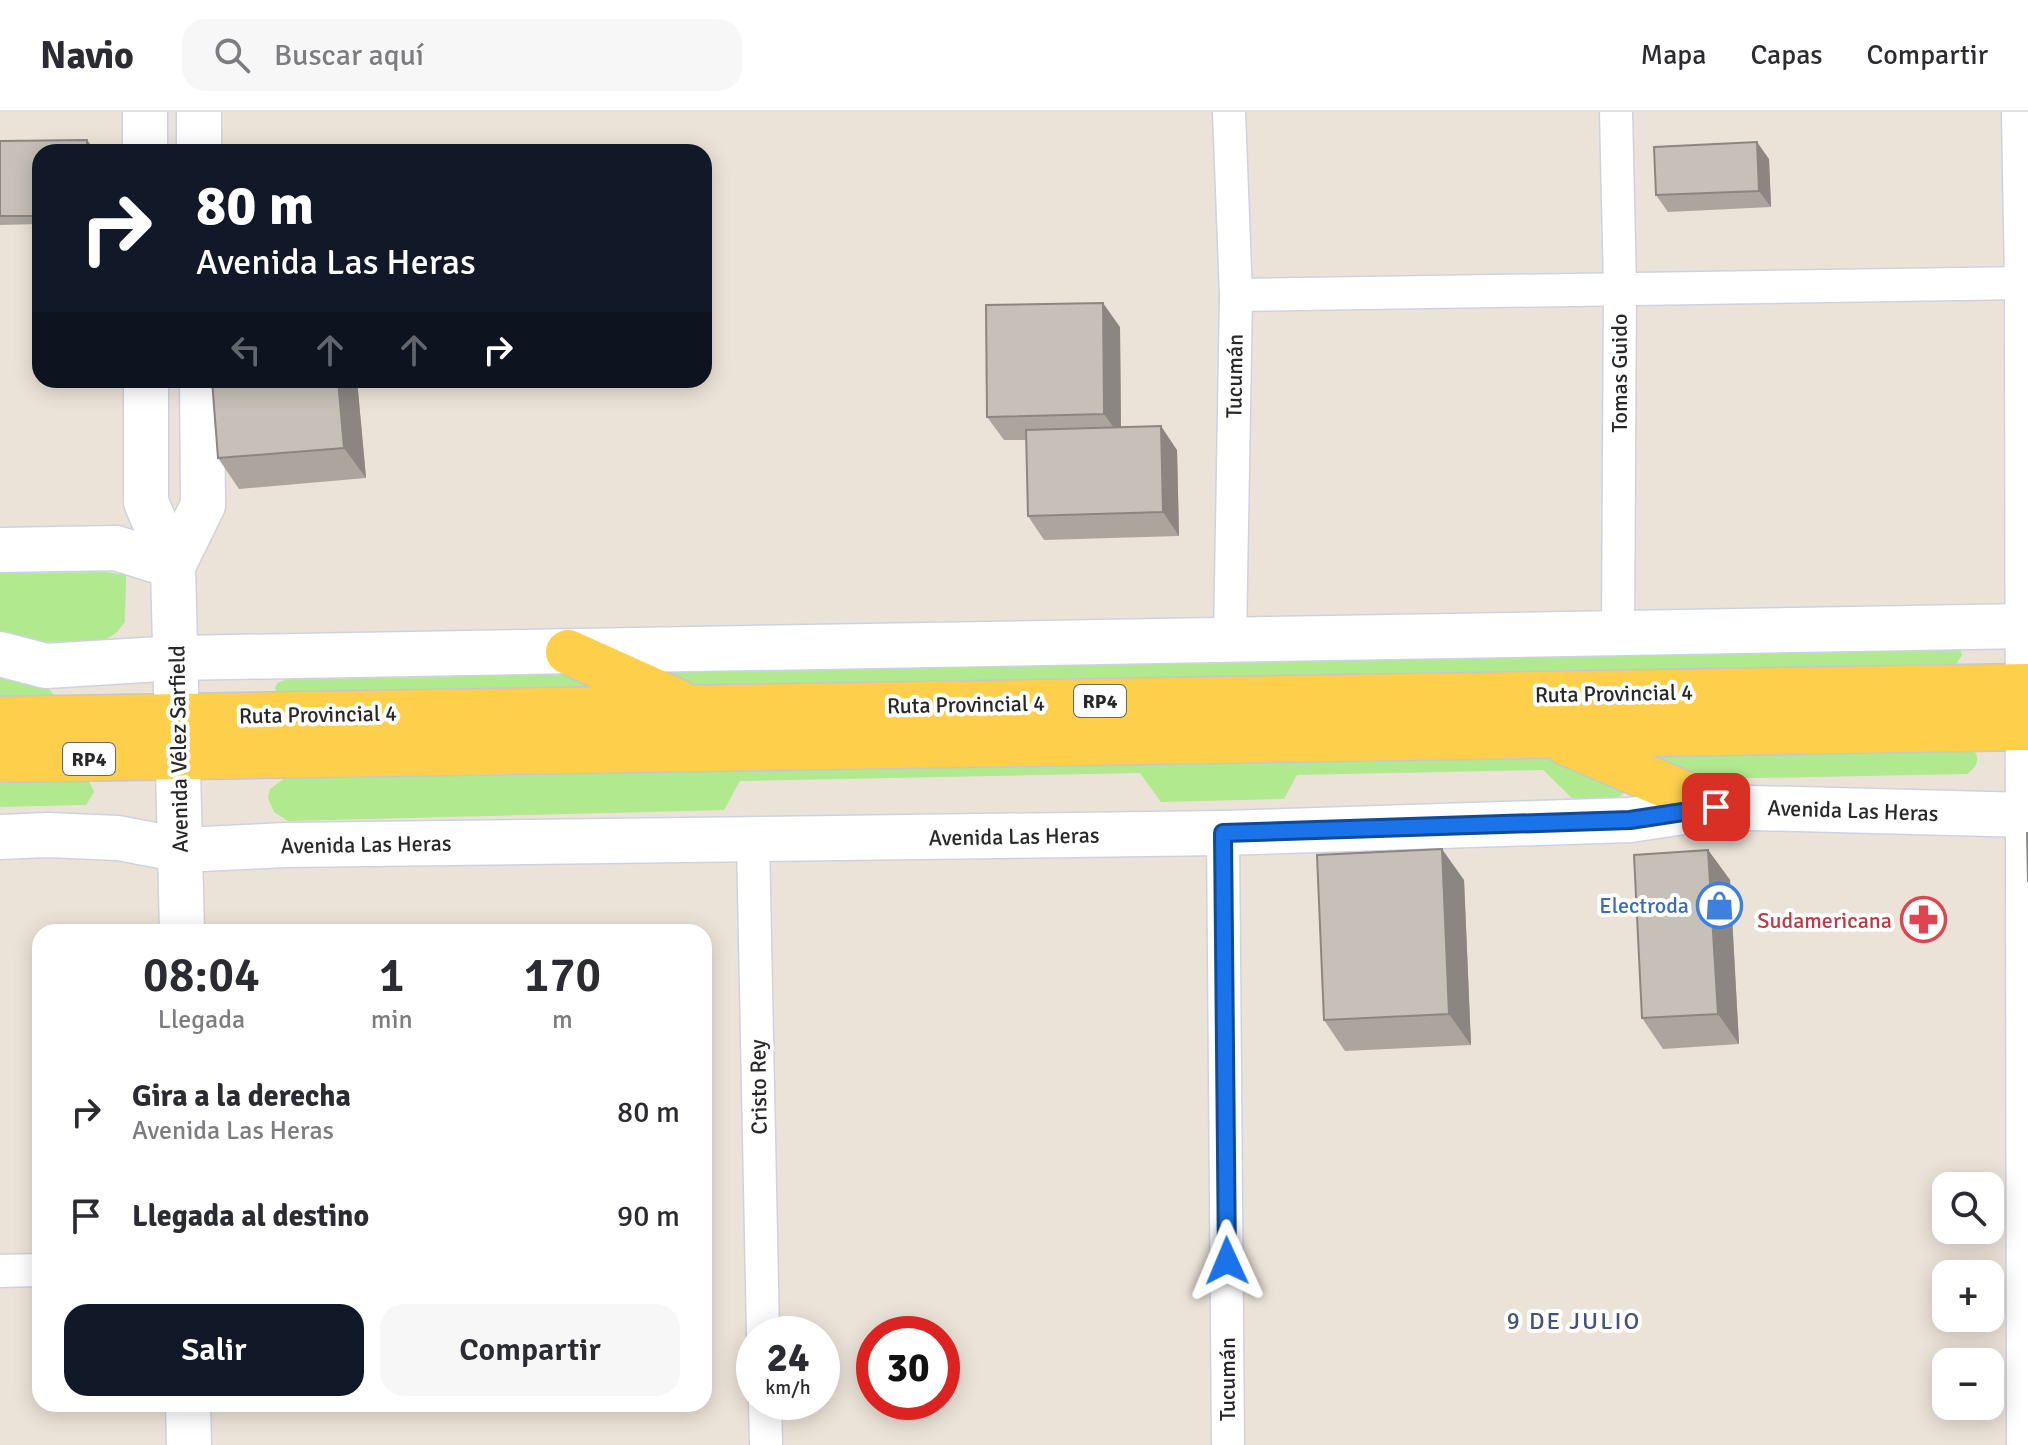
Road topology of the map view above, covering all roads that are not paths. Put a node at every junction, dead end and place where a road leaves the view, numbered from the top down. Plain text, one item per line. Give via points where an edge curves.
1 (145, 112) edge
2 (199, 112) edge
3 (1229, 112) edge
4 (1616, 112) edge
5 (2018, 112) edge
6 (145, 144) edge
7 (199, 144) edge
8 (2024, 283) edge
9 (1620, 287) junction
10 (1236, 295) junction
11 (146, 388) edge
12 (202, 388) edge
13 (0, 550) edge
14 (173, 566) junction
15 (2025, 626) edge
16 (1618, 634) junction
17 (1230, 640) junction
18 (568, 652) junction
19 (0, 654) edge
20 (176, 658) junction
21 (2025, 686) edge
22 (692, 708) junction
23 (0, 719) edge
24 (2025, 728) edge
25 (1549, 736) junction
26 (178, 737) junction
27 (0, 760) edge
28 (1716, 807) junction
29 (2025, 815) edge
30 (1223, 833) junction
31 (0, 837) edge
32 (753, 840) junction
33 (181, 850) junction
34 (182, 924) edge
35 (32, 1270) edge
36 (0, 1271) edge
37 (763, 1316) edge
38 (188, 1412) edge
39 (765, 1420) edge
40 (189, 1445) edge
41 (766, 1445) edge
42 (1228, 1445) edge
43 (2023, 1445) edge

1 - 6 main road
2 - 7 main road
3 - 10 street, Tucumán
4 - 9 street, Tomas Guido
5 - 8 street
8 - 9 street
8 - 15 street
9 - 10 street
9 - 16 street, Tomas Guido
10 - 17 street, Tucumán
11 - 14 main road, Avenida Vélez Sarfield via 146,502
12 - 14 main road, Avenida Vélez Sarfield via 203,505
13 - 14 main road via 116,548
14 - 20 main road, Avenida Vélez Sarfield
15 - 16 main road
15 - 21 street
16 - 17 main road
17 - 18 main road
18 - 20 main road
18 - 22 main road
19 - 20 main road via 46,666
20 - 26 main road, Avenida Vélez Sarfield
21 - 22 main road, Ruta Provincial 4 / RP4
21 - 24 street
22 - 26 main road, Ruta Provincial 4 / RP4
23 - 26 main road, Ruta Provincial 4 / RP4
24 - 25 main road, Ruta Provincial 4 / RP4
24 - 29 street
25 - 26 main road, Ruta Provincial 4 / RP4
25 - 28 main road
26 - 27 main road, Ruta Provincial 4 / RP4
26 - 33 main road, Avenida Vélez Sarfield
28 - 29 main road, Avenida Las Heras
28 - 30 main road, Avenida Las Heras via 1630,820
29 - 43 street
30 - 32 main road, Avenida Las Heras
30 - 42 street, Tucumán
31 - 33 main road, Avenida Las Heras via 118,838
32 - 33 main road, Avenida Las Heras
32 - 37 street, Cristo Rey
33 - 34 main road, Avenida Vélez Sarfield
35 - 36 street
38 - 40 main road
39 - 41 street

